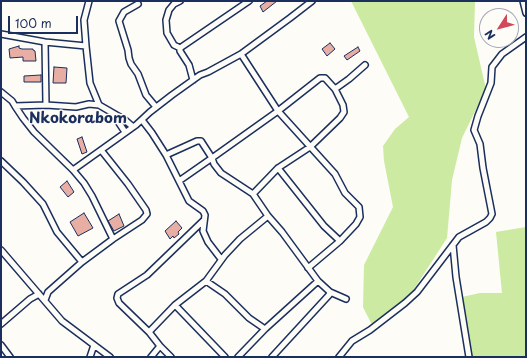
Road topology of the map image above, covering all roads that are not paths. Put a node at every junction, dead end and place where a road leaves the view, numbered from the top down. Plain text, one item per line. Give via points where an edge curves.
1 (90, 1) edge
2 (180, 1) edge
3 (249, 1) edge
4 (312, 1) edge
5 (523, 1) edge
6 (138, 4) dead end
7 (526, 13) edge
8 (1, 34) edge
9 (526, 37) edge
10 (45, 42) junction
11 (86, 46) junction
12 (180, 48) junction
13 (240, 54) junction
14 (365, 65) dead end
15 (193, 80) junction
16 (335, 89) junction
17 (1, 92) edge
18 (46, 105) junction
19 (99, 105) junction
20 (15, 106) junction
21 (156, 107) junction
22 (278, 110) junction
23 (112, 112) junction
24 (142, 120) junction
25 (133, 127) junction
26 (125, 132) junction
27 (310, 147) junction
28 (101, 150) junction
29 (166, 155) junction
30 (212, 158) junction
31 (1, 162) edge
32 (278, 168) junction
33 (73, 170) junction
34 (179, 181) junction
35 (253, 194) junction
36 (268, 216) junction
37 (203, 221) junction
38 (113, 239) junction
39 (340, 241) junction
40 (453, 245) junction
41 (2, 253) edge
42 (221, 259) junction
43 (82, 262) junction
44 (308, 268) junction
45 (206, 281) junction
46 (318, 282) junction
47 (330, 292) junction
48 (39, 294) junction
49 (346, 299) dead end
50 (45, 300) junction
51 (175, 305) junction
52 (1, 324) edge
53 (265, 329) junction
54 (149, 332) junction
55 (1, 345) edge
56 (94, 345) junction
57 (160, 346) junction
58 (10, 357) edge
59 (90, 357) edge
60 (110, 357) edge
61 (151, 357) edge
62 (171, 357) edge
63 (225, 357) edge
64 (238, 357) edge
65 (272, 357) edge
66 (339, 357) edge
67 (469, 357) edge

1 - 11 street via 84,20
2 - 12 street via 169,10 166,20 167,33
3 - 12 street
4 - 13 street
5 - 7 street
6 - 21 street via 124,12 119,21 131,64 146,95
8 - 10 street
9 - 40 street via 502,54 492,68 491,83 474,130 480,144 492,214 486,222 459,237
10 - 11 street
10 - 18 street
11 - 19 street via 90,83
12 - 15 street
13 - 15 street
13 - 22 street
14 - 16 street
15 - 21 street
16 - 22 street via 325,78 320,78
16 - 27 street via 344,112
17 - 20 street
18 - 19 street
18 - 20 street
19 - 23 street
20 - 33 street via 34,132
21 - 24 street
22 - 27 street
22 - 30 street
23 - 25 street
23 - 26 street
24 - 25 street
24 - 29 street
25 - 26 street
26 - 28 street
27 - 32 street
27 - 39 street via 335,174 345,193 359,207 360,217
28 - 33 street
28 - 38 street via 128,184 147,214
29 - 30 street via 197,140 201,141
29 - 34 street
30 - 34 street
30 - 35 street via 222,173
31 - 43 street via 43,204 57,232
32 - 35 street
32 - 39 street via 324,226
33 - 38 street via 88,189
34 - 37 street via 189,201 203,211
35 - 36 street
36 - 42 street
36 - 44 street
37 - 42 street via 203,231 208,242
37 - 54 street via 146,275 118,294 119,302
38 - 43 street
39 - 44 street
40 - 66 street via 417,292 370,330 352,341
40 - 67 street
41 - 48 street
42 - 45 street
43 - 50 street via 48,292
44 - 46 street
45 - 51 street
45 - 53 street
46 - 47 street
46 - 53 street
47 - 49 street
47 - 65 street
48 - 50 street
48 - 52 street
50 - 56 street via 62,321
51 - 54 street
51 - 63 street
53 - 64 street
54 - 57 street
55 - 58 street
56 - 59 street
56 - 60 street
57 - 61 street
57 - 62 street

